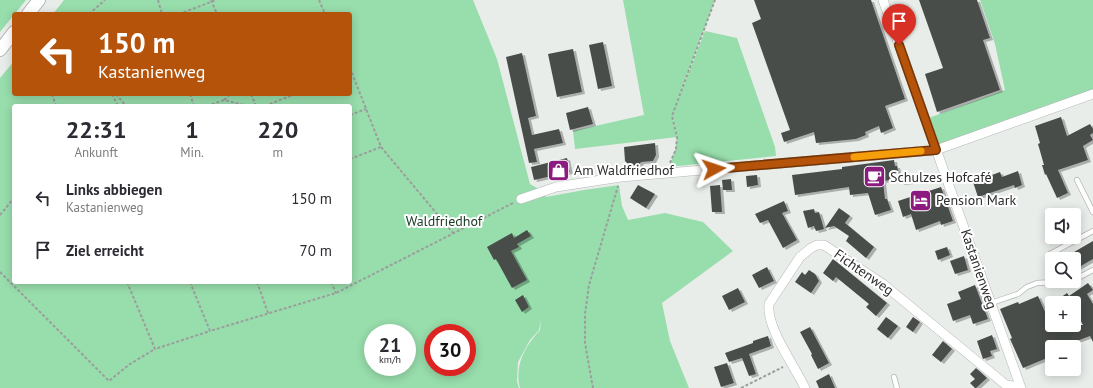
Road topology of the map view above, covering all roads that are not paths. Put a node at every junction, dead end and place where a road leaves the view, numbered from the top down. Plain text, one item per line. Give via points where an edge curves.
1 (39, 0) edge
2 (883, 0) edge
3 (30, 12) edge
4 (12, 35) edge
5 (0, 50) edge
6 (1093, 94) edge
7 (936, 150) junction
8 (946, 176) junction
9 (1077, 180) dead end
10 (906, 182) dead end
11 (521, 199) road end
12 (1093, 212) edge
13 (1093, 231) edge
14 (1054, 252) edge
15 (1093, 270) edge
16 (1081, 276) edge
17 (1045, 283) edge
18 (991, 303) junction
19 (894, 378) dead end
20 (805, 388) edge
21 (897, 388) edge
22 (1021, 388) edge

1 - 3 main road
2 - 7 street, Kastanienweg
4 - 5 main road
6 - 7 street
7 - 8 street, Kastanienweg
7 - 11 street via 621,177 556,187
8 - 10 lane
8 - 18 street, Kastanienweg
9 - 12 lane
13 - 14 lane
15 - 16 lane
17 - 18 lane via 1036,283 1018,294
18 - 22 street, Kastanienweg
19 - 21 lane
20 - 22 street, Fichtenweg via 768,313 769,304 800,256 817,245 824,246 883,284 1006,385

